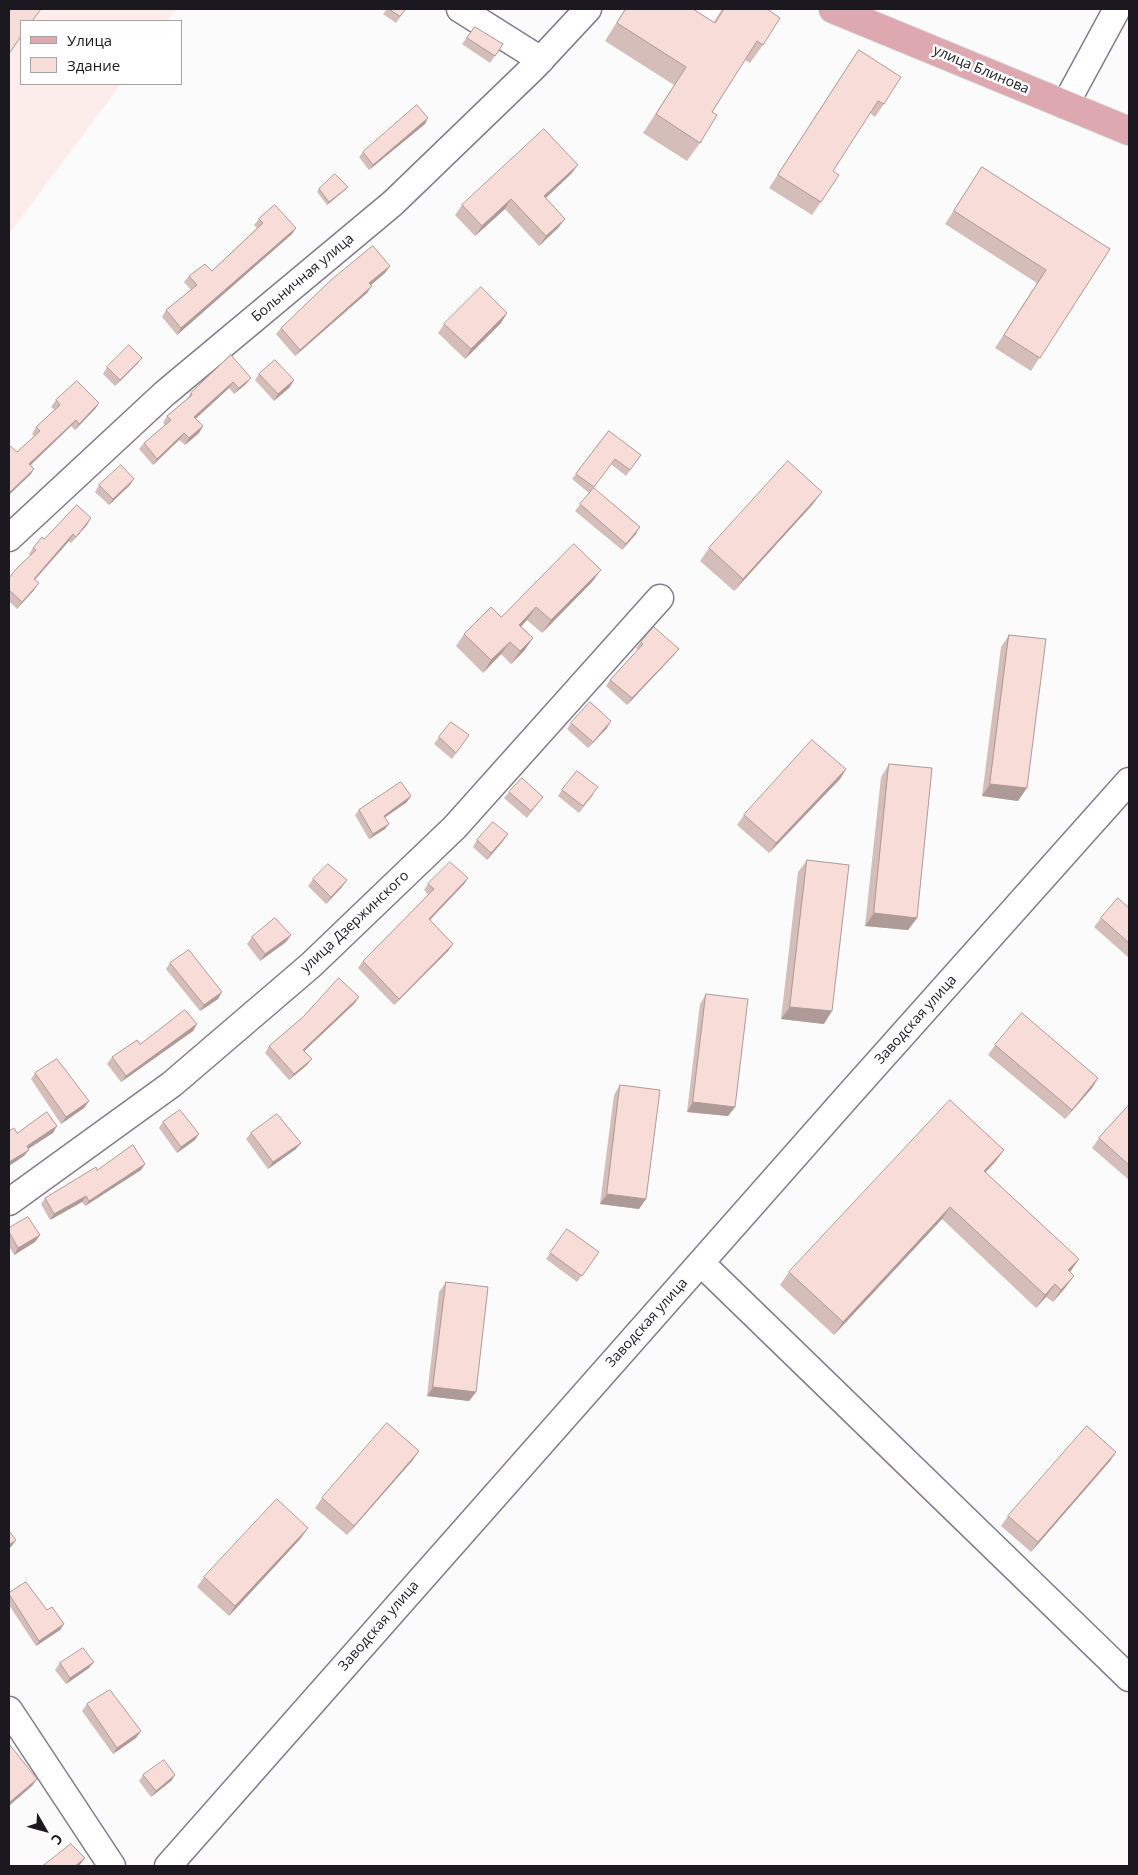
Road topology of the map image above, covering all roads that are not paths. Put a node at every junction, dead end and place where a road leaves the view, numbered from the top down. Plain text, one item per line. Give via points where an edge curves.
1 (460, 9) edge
2 (588, 9) edge
3 (833, 9) edge
4 (1117, 9) edge
5 (541, 60) junction
6 (1065, 105) junction
7 (1129, 131) edge
8 (9, 538) edge
9 (660, 598) dead end
10 (1129, 781) edge
11 (9, 1202) edge
12 (701, 1263) junction
13 (1129, 1678) edge
14 (9, 1710) edge
15 (112, 1866) edge
16 (168, 1866) edge

1 - 5 street
2 - 5 street, Больничная улица
3 - 6 main road, улица Блинова
4 - 6 street
5 - 8 street, Больничная улица via 393,203 164,394
6 - 7 main road, улица Блинова
9 - 11 street, улица Дзержинского via 455,827 311,965 172,1084
10 - 12 street, Заводская улица
12 - 13 street
12 - 16 street, Заводская улица
14 - 15 street

